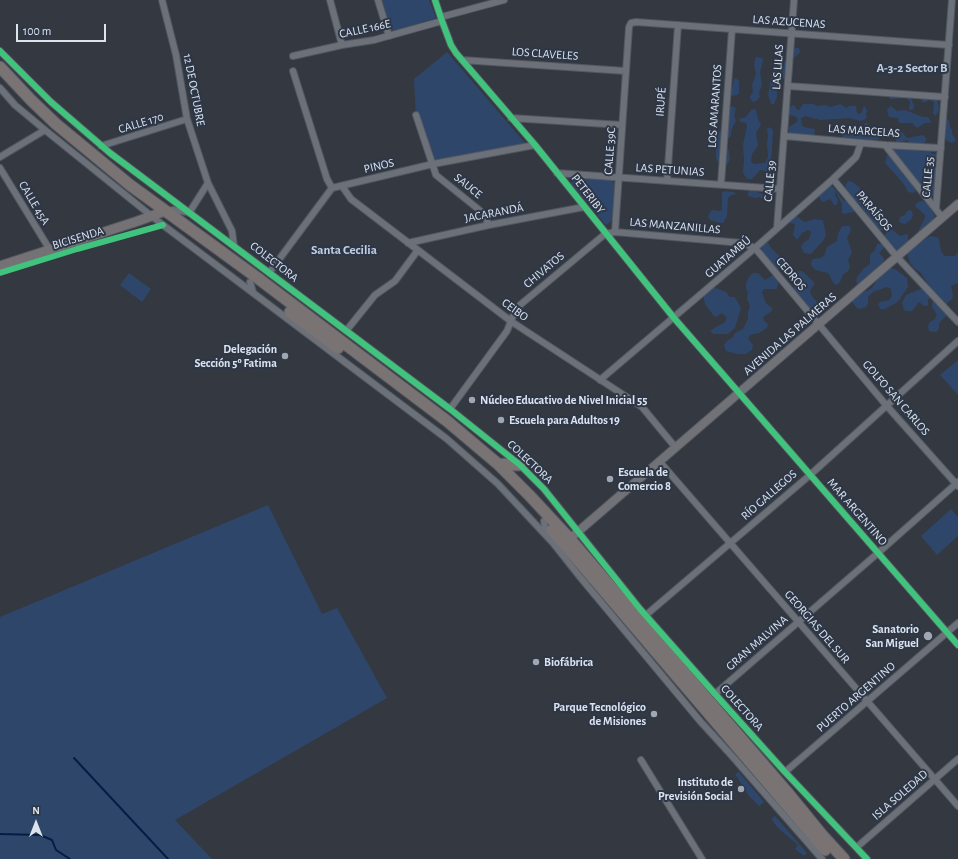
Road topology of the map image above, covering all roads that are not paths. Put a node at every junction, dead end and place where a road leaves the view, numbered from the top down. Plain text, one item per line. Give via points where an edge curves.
1 (162, 0) edge
2 (330, 0) edge
3 (378, 0) edge
4 (435, 0) edge
5 (504, 0) edge
6 (794, 0) edge
7 (952, 0) edge
8 (441, 19) junction
9 (678, 25) junction
10 (629, 27) joint
11 (732, 29) junction
12 (792, 33) junction
13 (389, 36) junction
14 (949, 44) junction
15 (342, 45) junction
16 (0, 51) edge
17 (293, 56) dead end
18 (0, 60) edge
19 (462, 60) junction
20 (293, 71) dead end
21 (626, 71) junction
22 (3, 73) edge
23 (788, 86) junction
24 (0, 88) edge
25 (945, 97) junction
26 (416, 115) dead end
27 (511, 118) junction
28 (187, 120) junction
29 (622, 125) junction
30 (44, 130) junction
31 (784, 136) junction
32 (861, 142) junction
33 (886, 144) junction
34 (535, 145) junction
35 (101, 146) junction
36 (942, 148) junction
37 (0, 157) edge
38 (433, 164) junction
39 (0, 168) edge
40 (557, 173) junction
41 (619, 177) junction
42 (833, 179) junction
43 (667, 181) junction
44 (208, 183) junction
45 (720, 184) junction
46 (342, 186) junction
47 (332, 188) junction
48 (780, 189) junction
49 (958, 204) edge
50 (584, 207) junction
51 (936, 209) junction
52 (188, 213) junction
53 (158, 214) junction
54 (942, 217) junction
55 (489, 225) junction
56 (776, 228) junction
57 (615, 232) junction
58 (605, 234) junction
59 (408, 242) junction
60 (742, 243) joint
61 (234, 246) junction
62 (755, 248) junction
63 (50, 250) junction
64 (418, 250) junction
65 (897, 257) junction
66 (0, 266) edge
67 (269, 273) junction
68 (253, 281) junction
69 (674, 318) junction
70 (512, 322) junction
71 (958, 322) edge
72 (819, 324) junction
73 (346, 331) junction
74 (958, 341) edge
75 (600, 380) junction
76 (740, 393) junction
77 (396, 396) junction
78 (886, 405) junction
79 (450, 409) junction
80 (676, 448) junction
81 (660, 462) junction
82 (498, 464) junction
83 (520, 464) junction
84 (810, 475) junction
85 (957, 484) edge
86 (544, 521) junction
87 (579, 531) junction
88 (546, 535) junction
89 (730, 543) junction
90 (564, 544) junction
91 (878, 553) junction
92 (582, 558) junction
93 (646, 615) junction
94 (798, 622) junction
95 (958, 623) edge
96 (947, 633) junction
97 (958, 646) edge
98 (715, 694) junction
99 (867, 702) junction
100 (958, 759) edge
101 (641, 760) dead end
102 (785, 772) junction
103 (935, 779) junction
104 (958, 806) edge
105 (816, 828) junction
106 (857, 847) junction
107 (702, 859) edge
108 (822, 859) edge
109 (834, 859) edge
110 (844, 859) edge
111 (854, 859) edge
112 (867, 859) edge

1 - 28 street, 12 DE OCTUBRE via 176,55
2 - 15 street
3 - 13 street
4 - 8 street, PETERIBY
5 - 8 street, CALLE 166E
6 - 12 street, LAS LILAS
7 - 14 street, CALLE 35
8 - 13 street, CALLE 166E
8 - 19 street, PETERIBY via 451,44
9 - 10 street, LAS AZUCENAS via 636,22 631,23
9 - 11 street, LAS AZUCENAS
9 - 43 street, IRUPÉ
10 - 21 street, CALLE 39C
11 - 12 street, LAS AZUCENAS
11 - 45 street, LOS AMARANTOS
12 - 14 street, LAS AZUCENAS
12 - 23 street, LAS LILAS
13 - 15 street, CALLE 166E
14 - 25 street, CALLE 35
15 - 17 street, CALLE 166E
16 - 35 street
18 - 22 highway
19 - 21 street, LOS CLAVELES
19 - 27 street, PETERIBY
20 - 47 street
21 - 29 street, CALLE 39C
22 - 53 highway via 49,127
23 - 25 street
23 - 31 street, LAS LILAS
24 - 30 street
25 - 36 street, CALLE 35
26 - 38 street, SAUCE
27 - 29 street
27 - 34 street, PETERIBY
28 - 35 street, CALLE 170
28 - 44 street, 12 DE OCTUBRE
29 - 41 street, CALLE 39C
30 - 37 street
30 - 53 street
31 - 32 street, LAS MARCELAS
31 - 48 street, CALLE 39
32 - 33 street, LAS MARCELAS
32 - 42 street, GUATAMBÚ via 856,157
33 - 36 street, LAS MARCELAS
33 - 51 street
34 - 38 street, PINOS
34 - 40 street, PETERIBY
35 - 52 street, COLECTORA
36 - 51 street, CALLE 35
38 - 46 street, PINOS
38 - 55 street, SAUCE via 436,175 483,212
39 - 63 street, CALLE 45A
40 - 41 street, LAS PETUNIAS
40 - 50 street, PETERIBY
41 - 43 street, LAS PETUNIAS
41 - 57 street, CALLE 39C
42 - 56 street, GUATAMBÚ
42 - 65 street, PARAÍSOS
43 - 45 street, LAS PETUNIAS
44 - 52 street
44 - 61 street, 12 DE OCTUBRE via 232,231
45 - 48 street, LAS PETUNIAS
46 - 47 street, PINOS
46 - 59 street, CEIBO via 350,198
47 - 67 street
48 - 56 street, CALLE 39
49 - 54 main road, AVENIDA LAS PALMERAS
50 - 55 street, JACARANDÁ
50 - 58 street, PETERIBY
51 - 54 street
52 - 53 street, COLECTORA via 173,210
52 - 61 street, COLECTORA
53 - 63 main road
53 - 68 highway
54 - 65 main road, AVENIDA LAS PALMERAS
55 - 59 street, JACARANDÁ
56 - 62 street, GUATAMBÚ
57 - 58 street, LAS MANZANILLAS
57 - 60 street, LAS MANZANILLAS
58 - 69 street, PETERIBY
58 - 70 street, CHIVATOS via 520,305
59 - 64 street, CEIBO
60 - 62 street, CEDROS
61 - 68 street, COLECTORA
62 - 69 street, GUATAMBÚ
62 - 72 street, CEDROS
63 - 66 main road
64 - 70 street, CEIBO
64 - 73 street via 395,281 375,295
65 - 71 street, PARAÍSOS
65 - 72 main road, AVENIDA LAS PALMERAS
67 - 68 street, COLECTORA
67 - 73 street, COLECTORA
68 - 77 highway
68 - 82 highway via 447,421
69 - 75 street, GUATAMBÚ
69 - 76 street, PETERIBY
70 - 75 street, CEIBO
70 - 79 street, CHIVATOS
72 - 76 main road, AVENIDA LAS PALMERAS
72 - 78 street, GOLFO SAN CARLOS
73 - 79 street, COLECTORA
74 - 78 street, RÍO GALLEGOS
75 - 80 street, CEIBO via 642,407
76 - 80 main road, AVENIDA LAS PALMERAS
76 - 84 street, MAR ARGENTINO
77 - 86 highway via 440,423 494,469
77 - 88 street via 498,484
78 - 84 street, RÍO GALLEGOS
78 - 85 street, GOLFO SAN CARLOS
79 - 83 street, COLECTORA
80 - 81 main road, AVENIDA LAS PALMERAS
81 - 87 main road, AVENIDA LAS PALMERAS
81 - 89 street, GEORGIAS DEL SUR
82 - 83 highway
82 - 90 highway via 530,496
83 - 87 street, COLECTORA
84 - 89 street, RÍO GALLEGOS
84 - 91 street, MAR ARGENTINO
85 - 91 street, GRAN MALVINA
86 - 88 street
86 - 90 highway
87 - 90 main road, AVENIDA LAS PALMERAS
87 - 92 street, COLECTORA
88 - 90 street
89 - 93 street, RÍO GALLEGOS
89 - 94 street, GEORGIAS DEL SUR
90 - 92 highway
91 - 94 street, GRAN MALVINA
91 - 96 street, MAR ARGENTINO
92 - 93 street, COLECTORA
92 - 105 highway
92 - 108 street, COLECTORA via 700,721
92 - 109 highway via 638,632
93 - 98 street, COLECTORA
94 - 98 street, GRAN MALVINA
94 - 99 street, GEORGIAS DEL SUR
95 - 96 street, PUERTO ARGENTINO
96 - 97 street, MAR ARGENTINO
96 - 99 street, PUERTO ARGENTINO
98 - 102 street, COLECTORA
99 - 102 street, PUERTO ARGENTINO
99 - 103 street, GEORGIAS DEL SUR
100 - 103 street, ISLA SOLEDAD
101 - 107 street
102 - 106 street, COLECTORA
103 - 104 street, GEORGIAS DEL SUR
103 - 106 street, ISLA SOLEDAD
105 - 110 highway
105 - 111 highway via 834,840
106 - 112 street, COLECTORA

